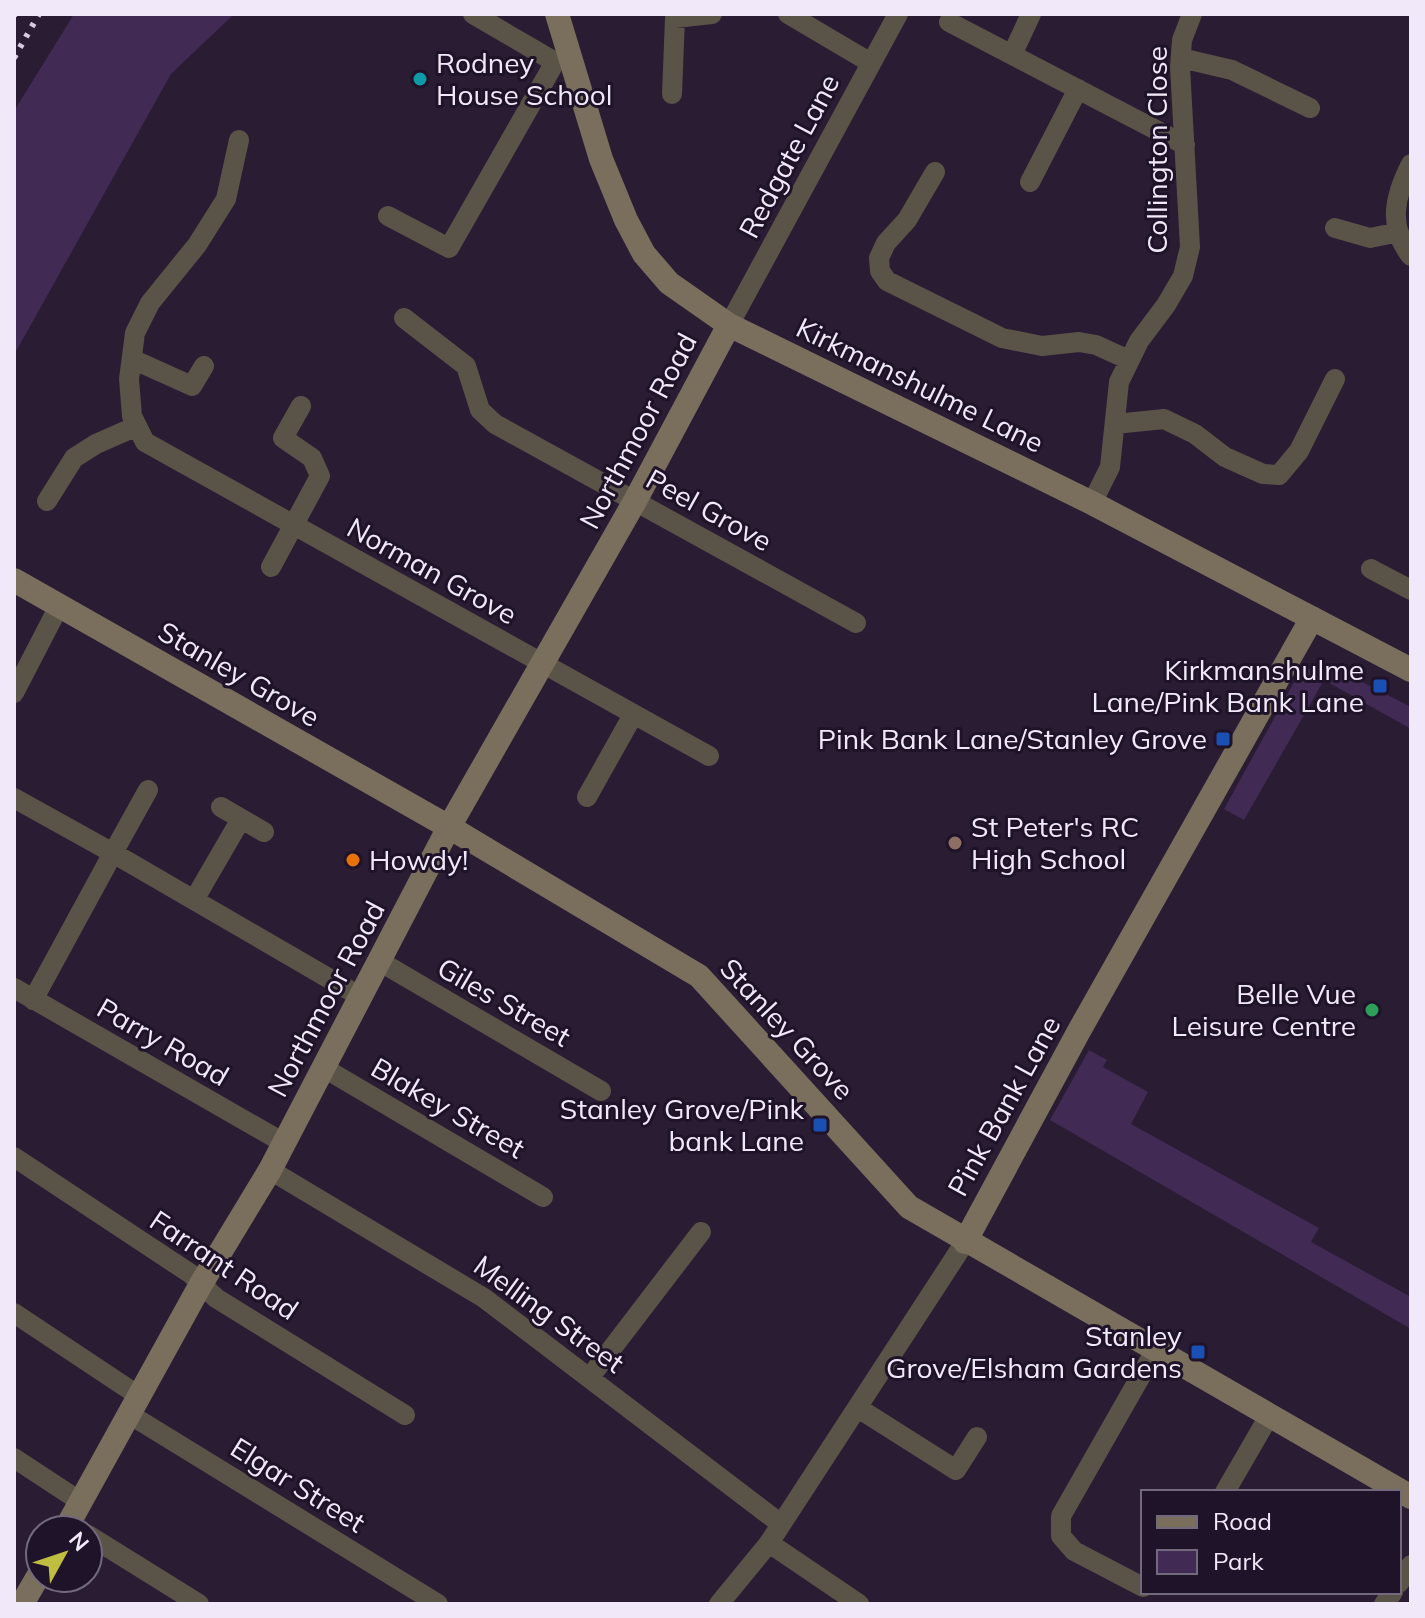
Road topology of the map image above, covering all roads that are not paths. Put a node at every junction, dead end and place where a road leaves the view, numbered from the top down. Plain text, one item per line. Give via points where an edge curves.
1 (473, 14) edge
2 (557, 14) edge
3 (712, 14) edge
4 (788, 14) edge
5 (898, 14) edge
6 (1031, 14) edge
7 (1192, 14) edge
8 (674, 16) edge
9 (949, 22) dead end
10 (1012, 55) junction
11 (1181, 58) junction
12 (562, 60) junction
13 (871, 63) junction
14 (1078, 89) junction
15 (672, 94) dead end
16 (1310, 108) dead end
17 (239, 140) dead end
18 (1185, 145) junction
19 (1411, 164) edge
20 (935, 172) dead end
21 (1030, 182) dead end
22 (388, 216) dead end
23 (1335, 228) dead end
24 (1399, 232) junction
25 (1411, 256) edge
26 (404, 318) dead end
27 (729, 325) junction
28 (132, 359) junction
29 (1129, 360) junction
30 (204, 366) dead end
31 (1335, 379) dead end
32 (301, 406) dead end
33 (1115, 424) junction
34 (137, 426) junction
35 (47, 501) dead end
36 (635, 501) junction
37 (1092, 503) junction
38 (294, 526) junction
39 (271, 567) dead end
40 (1371, 569) dead end
41 (14, 580) edge
42 (1411, 590) edge
43 (59, 606) junction
44 (1312, 618) junction
45 (856, 623) dead end
46 (542, 665) junction
47 (1411, 670) edge
48 (14, 693) edge
49 (633, 715) junction
50 (709, 756) dead end
51 (148, 790) dead end
52 (587, 797) dead end
53 (14, 798) edge
54 (221, 807) dead end
55 (241, 819) junction
56 (449, 827) junction
57 (264, 832) dead end
58 (113, 853) junction
59 (194, 900) junction
60 (379, 961) junction
61 (14, 988) edge
62 (361, 997) junction
63 (33, 1000) junction
64 (324, 1068) junction
65 (601, 1091) dead end
66 (284, 1143) junction
67 (14, 1157) edge
68 (270, 1170) junction
69 (543, 1197) dead end
70 (701, 1232) dead end
71 (965, 1242) junction
72 (201, 1284) junction
73 (14, 1313) edge
74 (1155, 1351) junction
75 (590, 1377) junction
76 (134, 1405) junction
77 (858, 1408) junction
78 (405, 1415) dead end
79 (1269, 1416) junction
80 (977, 1437) dead end
81 (14, 1458) edge
82 (1226, 1490) edge
83 (1399, 1490) edge
84 (81, 1502) junction
85 (78, 1514) edge
86 (781, 1524) junction
87 (769, 1543) junction
88 (104, 1547) edge
89 (1141, 1586) edge
90 (199, 1604) edge
91 (438, 1604) edge
92 (719, 1604) edge
93 (859, 1604) edge

1 - 12 street
2 - 12 street, Kirkmanshulme Lane
3 - 8 street
4 - 13 street
5 - 13 street, Redgate Lane
6 - 10 street
7 - 11 street, Collington Close
8 - 15 street
9 - 10 street
10 - 14 street
11 - 16 street via 1232,70
11 - 18 street, Collington Close
12 - 22 street via 449,248
12 - 27 street, Kirkmanshulme Lane via 644,254 669,283
13 - 27 street, Redgate Lane
14 - 18 street
14 - 21 street
17 - 28 street via 226,199 150,303 135,333
18 - 29 street, Collington Close via 1190,247 1183,276
19 - 24 street via 1398,189
20 - 29 street via 879,258 887,281 1002,338 1042,346 1079,342
23 - 24 street via 1370,238
24 - 25 street
26 - 36 street, Peel Grove via 466,366 480,410 495,424
27 - 36 street, Northmoor Road
27 - 37 street, Kirkmanshulme Lane
28 - 30 street via 192,386
28 - 34 street via 129,379
29 - 33 street, Collington Close via 1119,382
31 - 33 street via 1299,451 1279,475 1263,474 1225,457 1164,419
32 - 38 street via 283,438 312,458 320,476
33 - 37 street, Collington Close via 1110,467
34 - 35 street via 74,458
34 - 38 street, Norman Grove via 145,442
36 - 45 street, Peel Grove
36 - 46 street, Northmoor Road
37 - 44 street, Kirkmanshulme Lane
38 - 39 street
38 - 46 street, Norman Grove
40 - 42 street
41 - 43 street, Stanley Grove
43 - 48 street
43 - 56 street, Stanley Grove
44 - 47 street, Kirkmanshulme Lane
44 - 71 street, Pink Bank Lane
46 - 49 street, Norman Grove
46 - 56 street, Northmoor Road
49 - 50 street, Norman Grove
49 - 52 street
51 - 58 street
53 - 58 street
54 - 55 street
55 - 57 street
55 - 59 street
56 - 60 street, Northmoor Road
56 - 71 street, Stanley Grove via 699,976 909,1207
58 - 59 street
58 - 63 street
59 - 62 street
60 - 62 street, Northmoor Road
60 - 65 street, Giles Street
61 - 63 street, Parry Road
62 - 64 street, Northmoor Road
63 - 66 street, Parry Road
64 - 66 street, Northmoor Road
64 - 69 street, Blakey Street
66 - 68 street, Northmoor Road
67 - 72 street, Farrant Road
68 - 72 street, Northmoor Road
68 - 75 street, Melling Street via 484,1298
70 - 75 street
71 - 74 street, Stanley Grove
71 - 77 street, Pink Bank Lane
72 - 76 street, Northmoor Road
72 - 78 street, Farrant Road
73 - 76 street, Elgar Street
74 - 79 street, Stanley Grove
74 - 89 street via 1061,1516 1061,1536 1074,1551
75 - 86 street, Melling Street
76 - 84 street, Northmoor Road
76 - 91 street, Elgar Street
77 - 80 street via 956,1470
77 - 86 street, Pink Bank Lane
79 - 82 street
79 - 83 street, Stanley Grove
81 - 84 street
84 - 85 street, Northmoor Road
86 - 87 street, Pink Bank Lane
87 - 92 street, Pink Bank Lane
87 - 93 street
88 - 90 street

